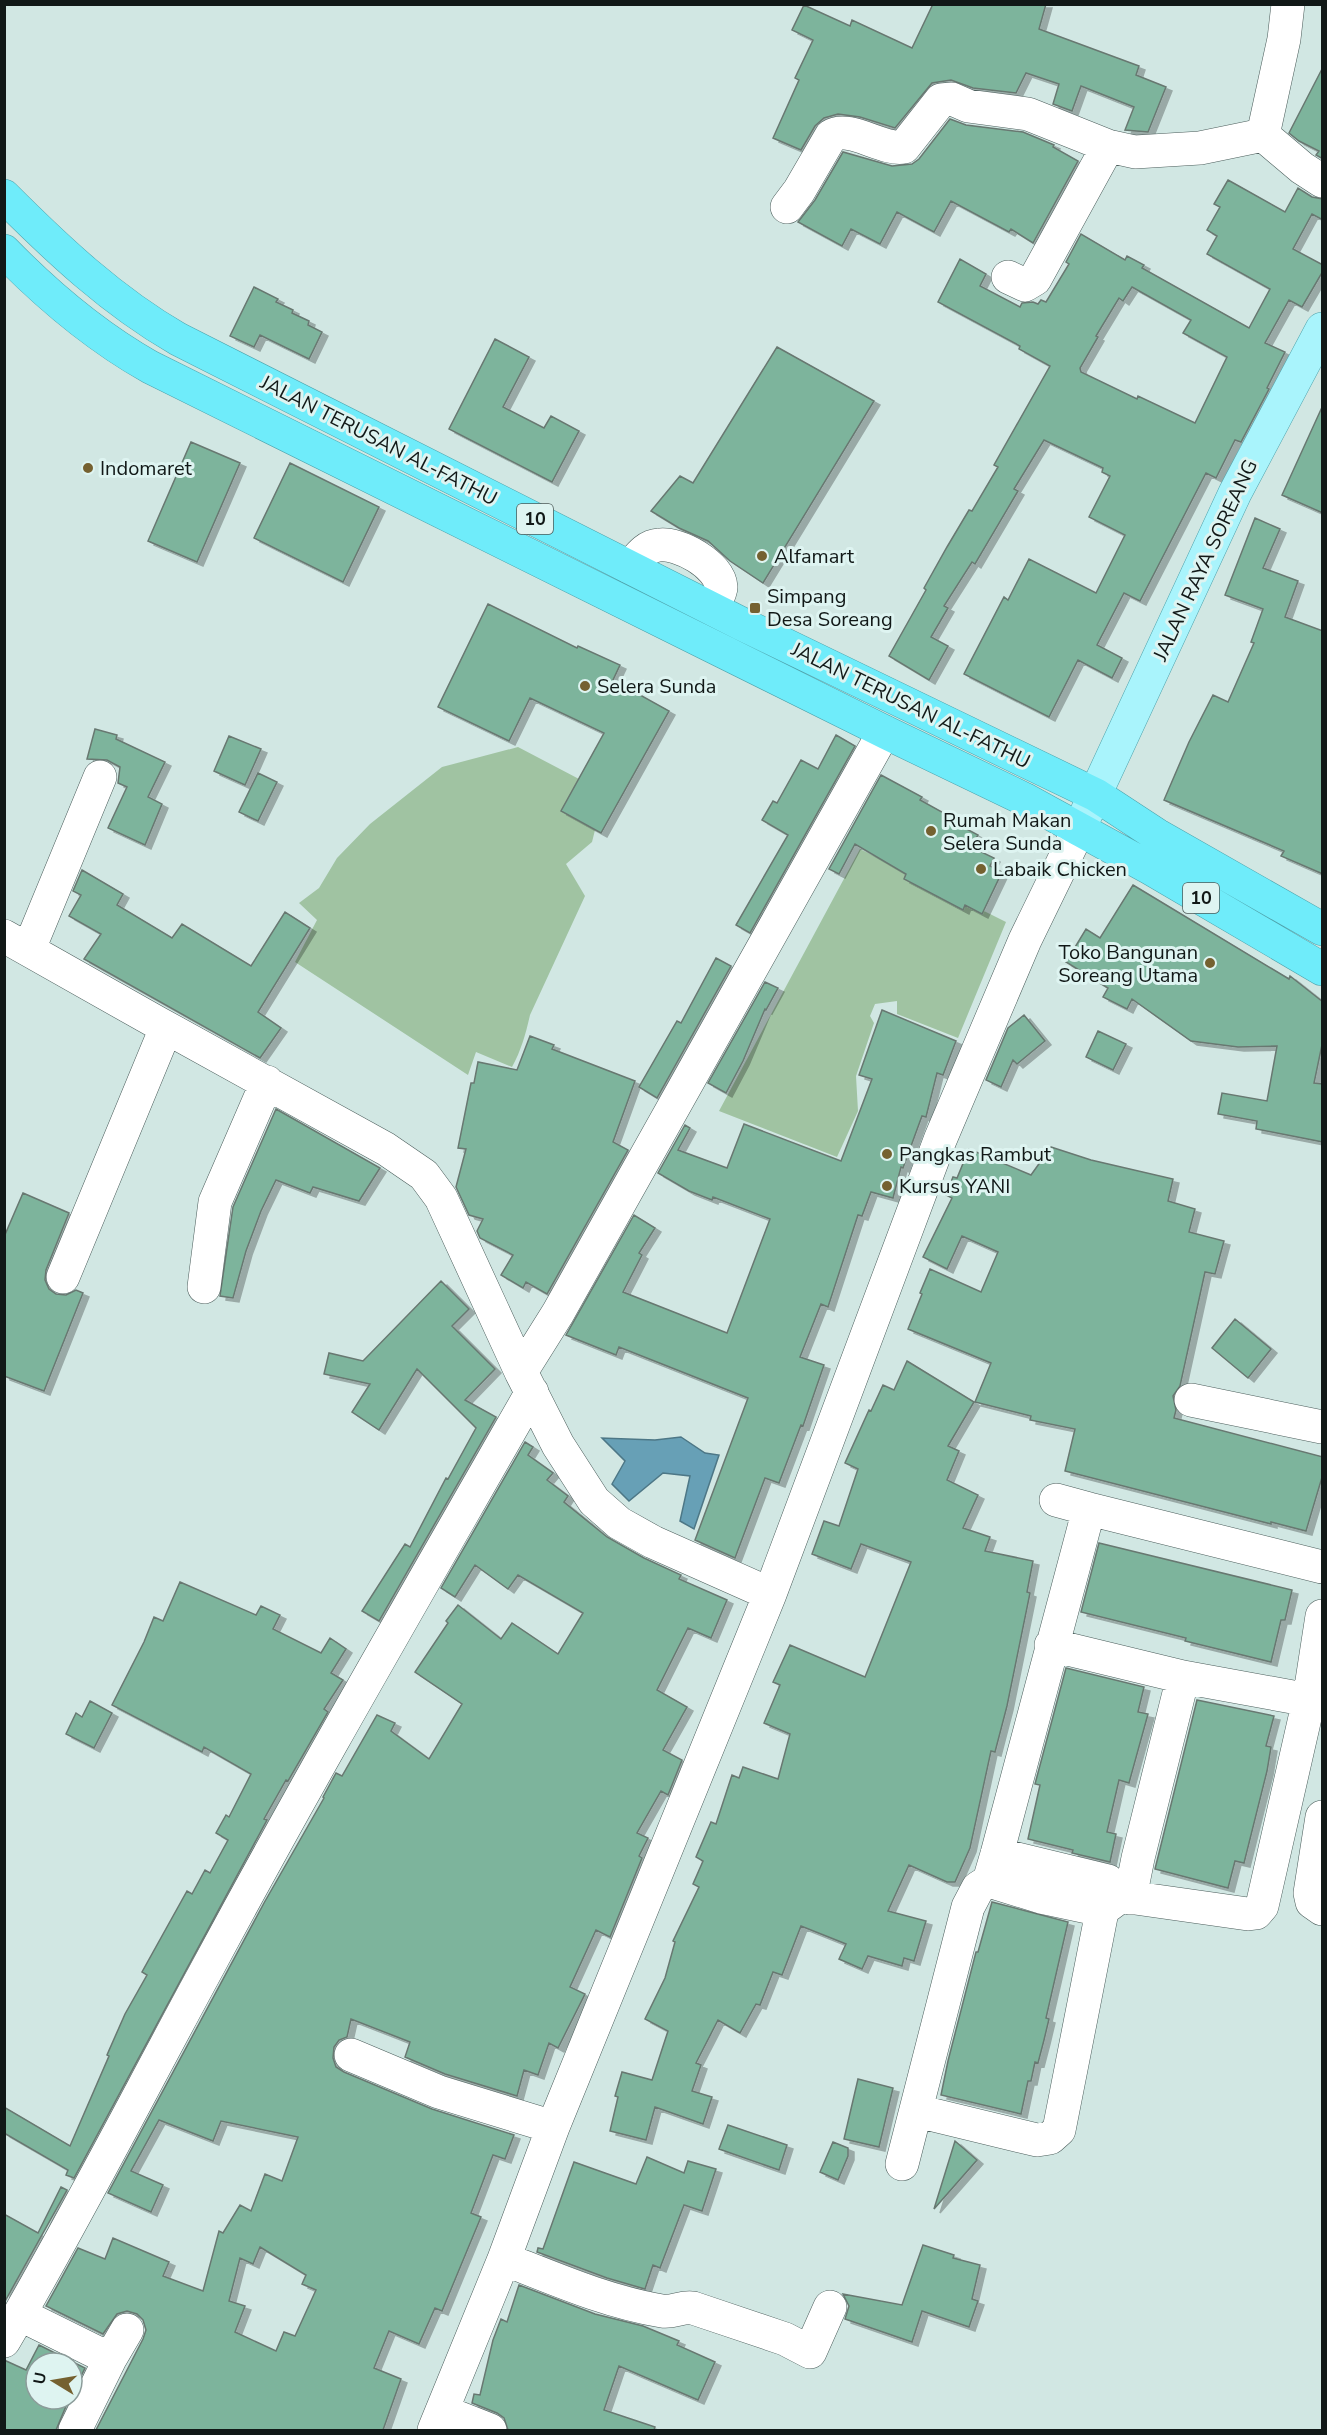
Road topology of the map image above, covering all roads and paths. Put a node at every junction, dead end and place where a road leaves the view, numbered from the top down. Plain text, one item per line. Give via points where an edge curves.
1 (1288, 4) edge
2 (1263, 135) junction
3 (1108, 146) junction
4 (1323, 181) edge
5 (4, 196) edge
6 (787, 207) dead end
7 (4, 251) edge
8 (1008, 277) dead end
9 (1323, 329) edge
10 (884, 732) junction
11 (100, 777) dead end
12 (1095, 795) junction
13 (1079, 829) junction
14 (1323, 930) edge
15 (17, 942) edge
16 (1323, 969) edge
17 (166, 1028) junction
18 (267, 1083) junction
19 (63, 1276) dead end
20 (204, 1287) dead end
21 (527, 1382) junction
22 (1191, 1400) dead end
23 (1323, 1427) edge
24 (1056, 1500) dead end
25 (1089, 1509) junction
26 (1323, 1567) edge
27 (770, 1594) junction
28 (1323, 1616) edge
29 (1051, 1645) junction
30 (1318, 1667) edge
31 (1183, 1677) junction
32 (1309, 1700) junction
33 (1323, 1817) edge
34 (993, 1867) junction
35 (1115, 1896) junction
36 (1323, 1909) edge
37 (351, 2055) dead end
38 (917, 2111) junction
39 (553, 2127) junction
40 (902, 2164) dead end
41 (504, 2259) junction
42 (830, 2307) dead end
43 (13, 2328) edge
44 (127, 2330) dead end
45 (110, 2360) junction
46 (438, 2421) edge
47 (75, 2430) edge
48 (490, 2430) edge

1 - 2 street
2 - 3 street via 1180,151 1135,152
2 - 4 street
3 - 6 street via 1028,114 941,100 904,147 895,148 843,132 831,136
3 - 8 street via 1035,279 1025,285
5 - 12 highway, JALAN TERUSAN AL-FATHU / 10 via 56,247 147,321 178,339 712,608
7 - 10 highway, JALAN TERUSAN AL-FATHU / 10 via 79,321 150,368
9 - 12 main road, JALAN RAYA SOREANG via 1235,493
10 - 13 highway, JALAN TERUSAN AL-FATHU / 10
10 - 21 street via 558,1312
11 - 15 street
12 - 13 main road, JALAN RAYA SOREANG
12 - 14 highway, JALAN TERUSAN AL-FATHU / 10
13 - 16 highway, JALAN TERUSAN AL-FATHU / 10
13 - 27 street via 1024,940 940,1140
15 - 17 street
17 - 18 street
17 - 19 street
18 - 20 street via 215,1202
18 - 21 street via 386,1149 424,1175 441,1198
21 - 27 street via 558,1445 594,1501 619,1523
21 - 43 street
22 - 23 street
24 - 25 street
25 - 26 street
25 - 29 street
27 - 39 street
28 - 30 street
29 - 31 street
29 - 34 street
30 - 32 street
31 - 32 street
31 - 35 street via 1138,1858
32 - 35 street via 1262,1906 1256,1913
33 - 36 street via 1310,1893 1312,1902
34 - 35 street
34 - 38 street via 968,1906
35 - 38 street via 1059,2130 1050,2138 1037,2140
37 - 39 street via 439,2092
38 - 40 street
39 - 41 street
41 - 42 street via 601,2297 664,2312 693,2308 785,2339 810,2352
41 - 46 street
43 - 45 street
44 - 45 street
45 - 47 street
46 - 48 street

